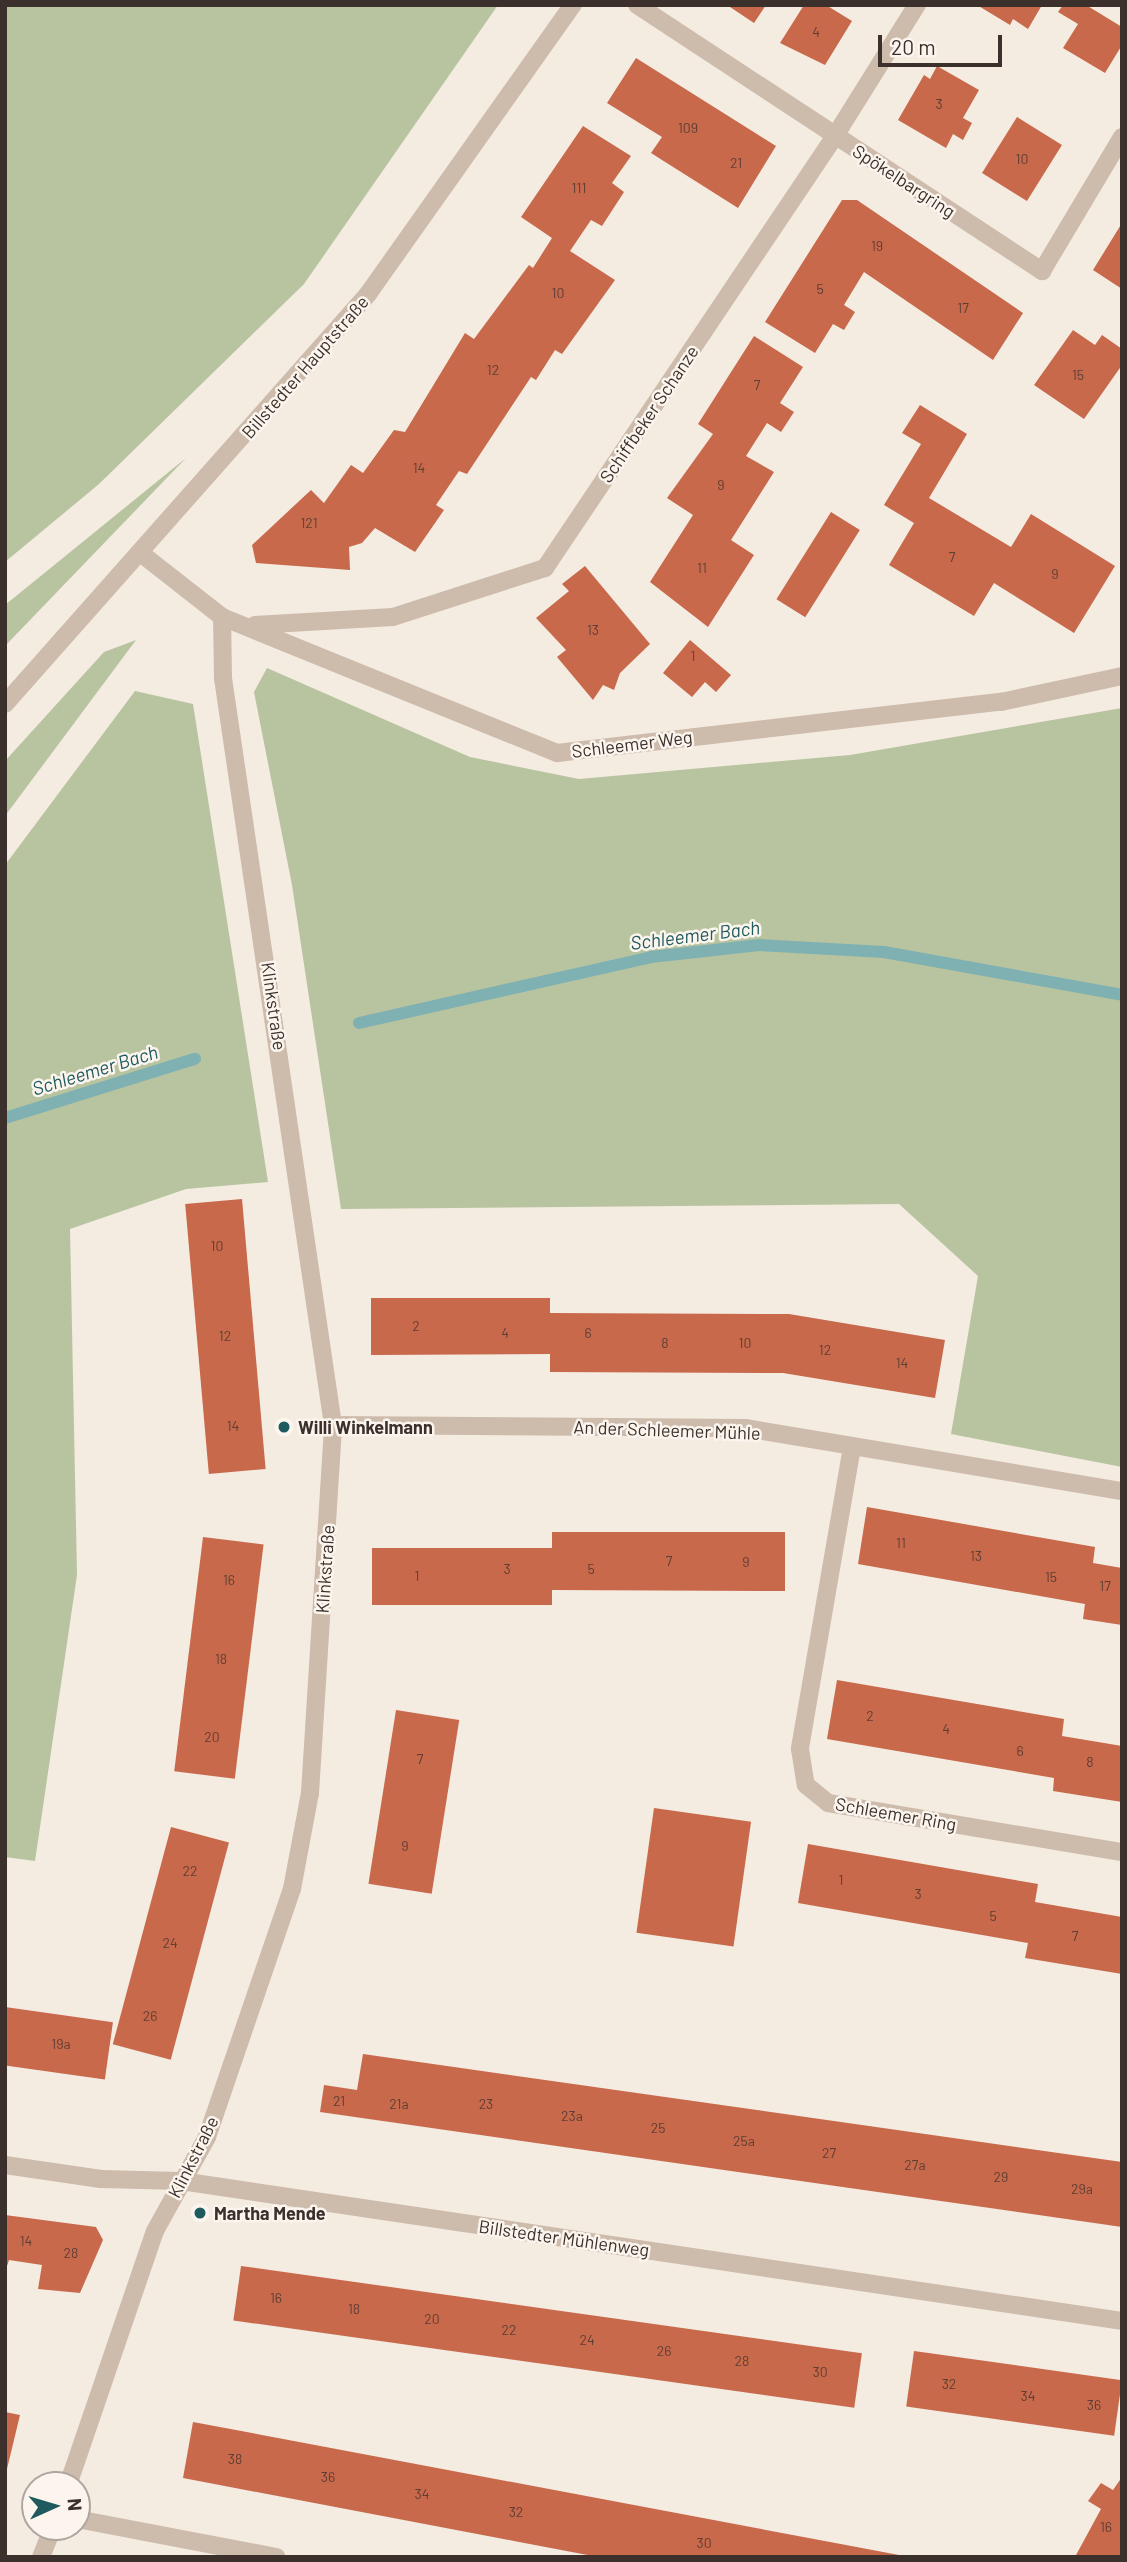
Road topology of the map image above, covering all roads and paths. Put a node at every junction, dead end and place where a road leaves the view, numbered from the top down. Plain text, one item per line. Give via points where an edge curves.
1 (573, 5) edge
2 (636, 5) edge
3 (917, 5) edge
4 (835, 136) junction
5 (1122, 137) edge
6 (143, 555) junction
7 (222, 617) junction
8 (250, 625) junction
9 (1122, 676) edge
10 (5, 704) edge
11 (333, 1425) junction
12 (852, 1447) junction
13 (1122, 1491) edge
14 (1122, 1852) edge
15 (5, 2165) edge
16 (181, 2181) junction
17 (1122, 2321) edge
18 (73, 2471) edge
19 (91, 2522) edge
20 (276, 2557) edge

1 - 6 street, Billstedter Hauptstraße via 368,294
2 - 4 street, Spökelbargring
3 - 4 street, Schiffbeker Schanze
4 - 5 street, Spökelbargring via 1042,271
4 - 8 street, Schiffbeker Schanze via 545,568 393,617
6 - 7 street, Schleemer Weg
6 - 10 street, Billstedter Hauptstraße
7 - 8 street, Schleemer Weg
7 - 11 street, Klinkstraße via 223,678
8 - 9 street, Schleemer Weg via 557,753 1001,702
11 - 12 street, An der Schleemer Mühle via 745,1428
11 - 16 street, Klinkstraße via 310,1793 292,1889 208,2137
12 - 13 street, An der Schleemer Mühle
12 - 14 street, Schleemer Ring via 800,1749 806,1785 828,1803
15 - 16 street, Billstedter Mühlenweg via 101,2179
16 - 17 street, Billstedter Mühlenweg
16 - 18 street, Klinkstraße via 155,2231
19 - 20 street

